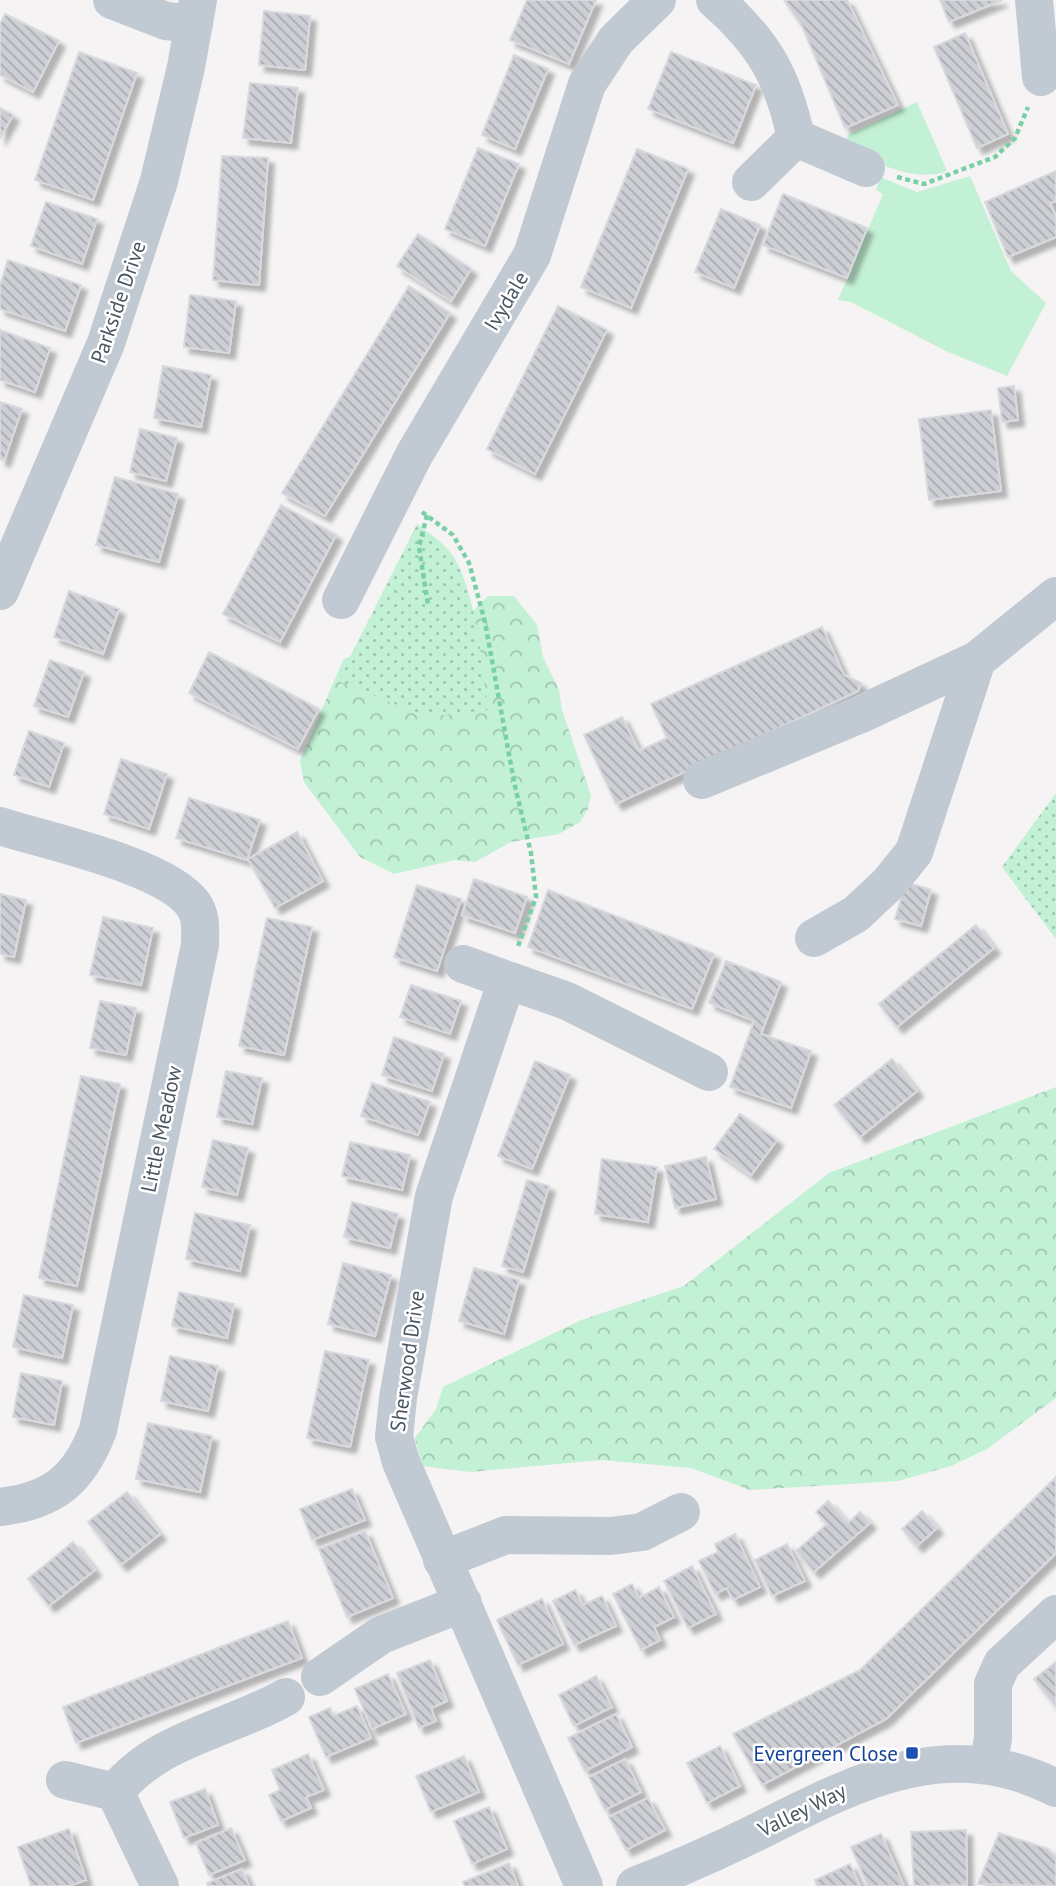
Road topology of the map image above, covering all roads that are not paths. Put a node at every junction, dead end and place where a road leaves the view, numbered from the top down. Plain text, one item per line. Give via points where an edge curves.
1 (112, 0) edge
2 (657, 0) edge
3 (715, 0) edge
4 (1042, 8) edge
5 (196, 12) edge
6 (1041, 77) road end
7 (796, 138) junction
8 (866, 168) road end
9 (751, 182) dead end
10 (0, 591) edge
11 (1056, 596) edge
12 (341, 600) dead end
13 (977, 660) junction
14 (702, 780) dead end
15 (0, 826) edge
16 (814, 938) dead end
17 (463, 964) dead end
18 (507, 980) junction
19 (709, 1072) dead end
20 (0, 1507) edge
21 (681, 1513) dead end
22 (442, 1560) junction
23 (463, 1603) junction
24 (1056, 1614) edge
25 (320, 1677) dead end
26 (286, 1697) dead end
27 (988, 1765) junction
28 (65, 1780) dead end
29 (1056, 1788) edge
30 (114, 1792) junction
31 (160, 1886) edge
32 (584, 1886) edge
33 (635, 1886) edge

1 - 5 street via 166,20
2 - 12 street, Ivydale via 616,40 587,83 532,255 414,456
3 - 7 street via 765,52 781,82
4 - 6 street
5 - 10 street, Parkside Drive via 159,181 106,343
7 - 8 street
7 - 9 street
11 - 13 street
13 - 14 street
13 - 16 street via 914,852 889,884 856,914
15 - 20 street, Little Meadow via 152,874 182,890 200,919 200,945 98,1430 88,1455 58,1488 40,1500
17 - 18 street
18 - 19 street via 567,1001
18 - 22 street, Sherwood Drive via 434,1196 398,1398 394,1437
21 - 22 street via 642,1532 611,1536 506,1535
22 - 23 street, Sherwood Drive
23 - 25 street via 381,1635
23 - 32 street, Sherwood Drive
24 - 27 street via 1002,1664 993,1684
26 - 30 street via 177,1743 141,1764
27 - 29 street, Valley Way
27 - 33 street, Valley Way via 912,1766 877,1777
28 - 30 street
30 - 31 street

